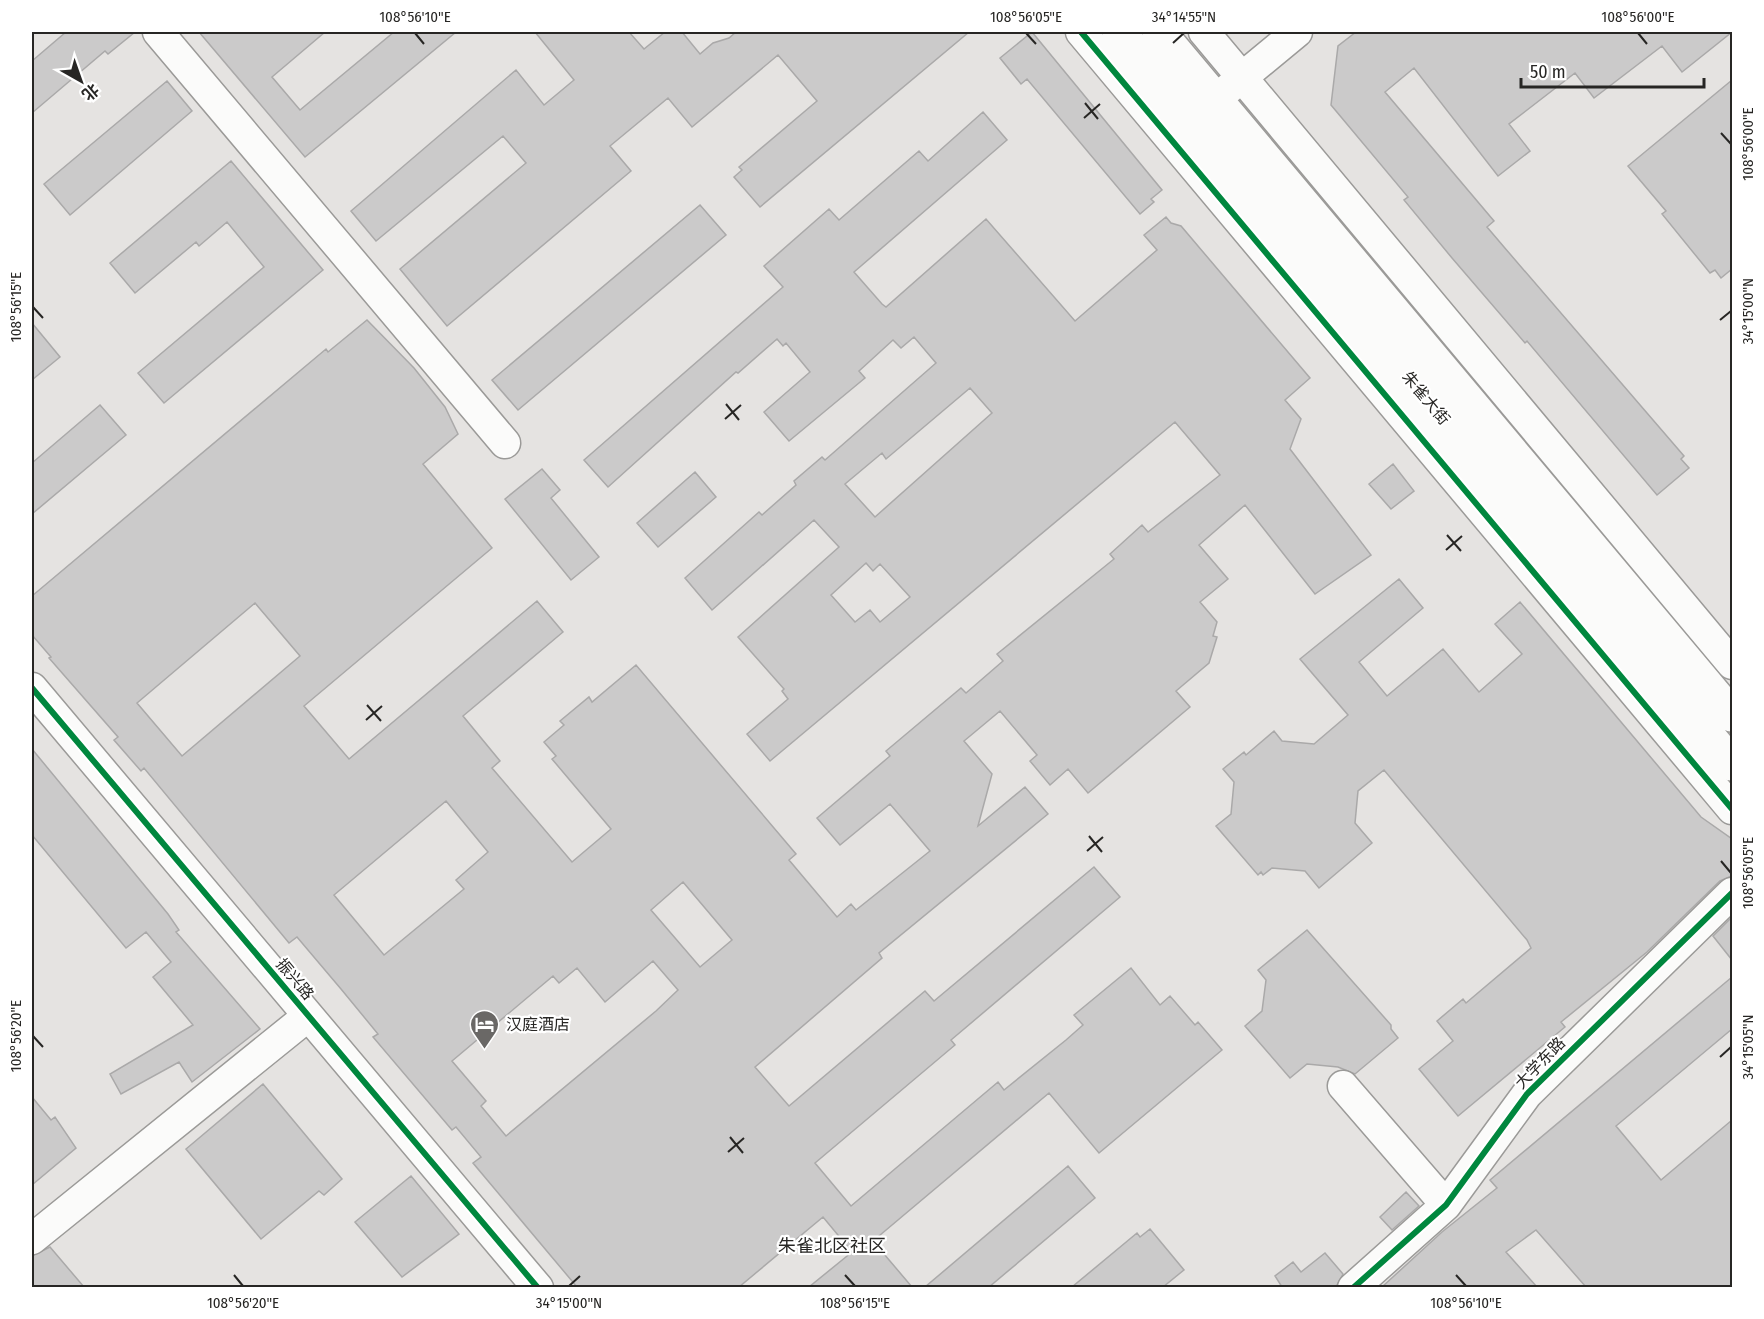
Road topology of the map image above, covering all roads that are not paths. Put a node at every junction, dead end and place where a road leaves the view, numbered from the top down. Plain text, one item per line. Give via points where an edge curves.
1 (158, 32) edge
2 (1081, 32) edge
3 (1119, 32) edge
4 (1159, 32) edge
5 (1204, 32) edge
6 (1297, 32) edge
7 (1242, 77) junction
8 (1216, 99) junction
9 (505, 443) dead end
10 (1732, 664) edge
11 (32, 688) edge
12 (1732, 715) edge
13 (1732, 764) edge
14 (1732, 809) edge
15 (1732, 893) edge
16 (308, 1016) junction
17 (1342, 1086) dead end
18 (1446, 1205) junction
19 (32, 1239) edge
20 (538, 1287) edge
21 (1353, 1287) edge

1 - 9 street
2 - 14 street
3 - 13 main road, 朱雀大街
4 - 8 main road, 朱雀大街
5 - 7 street
6 - 7 street
7 - 8 street
7 - 10 street
8 - 12 main road, 朱雀大街
11 - 16 street, 振兴路
15 - 18 street, 大学东路 via 1527,1094
16 - 19 street
16 - 20 street, 振兴路
17 - 18 street
18 - 21 street, 大学东路

